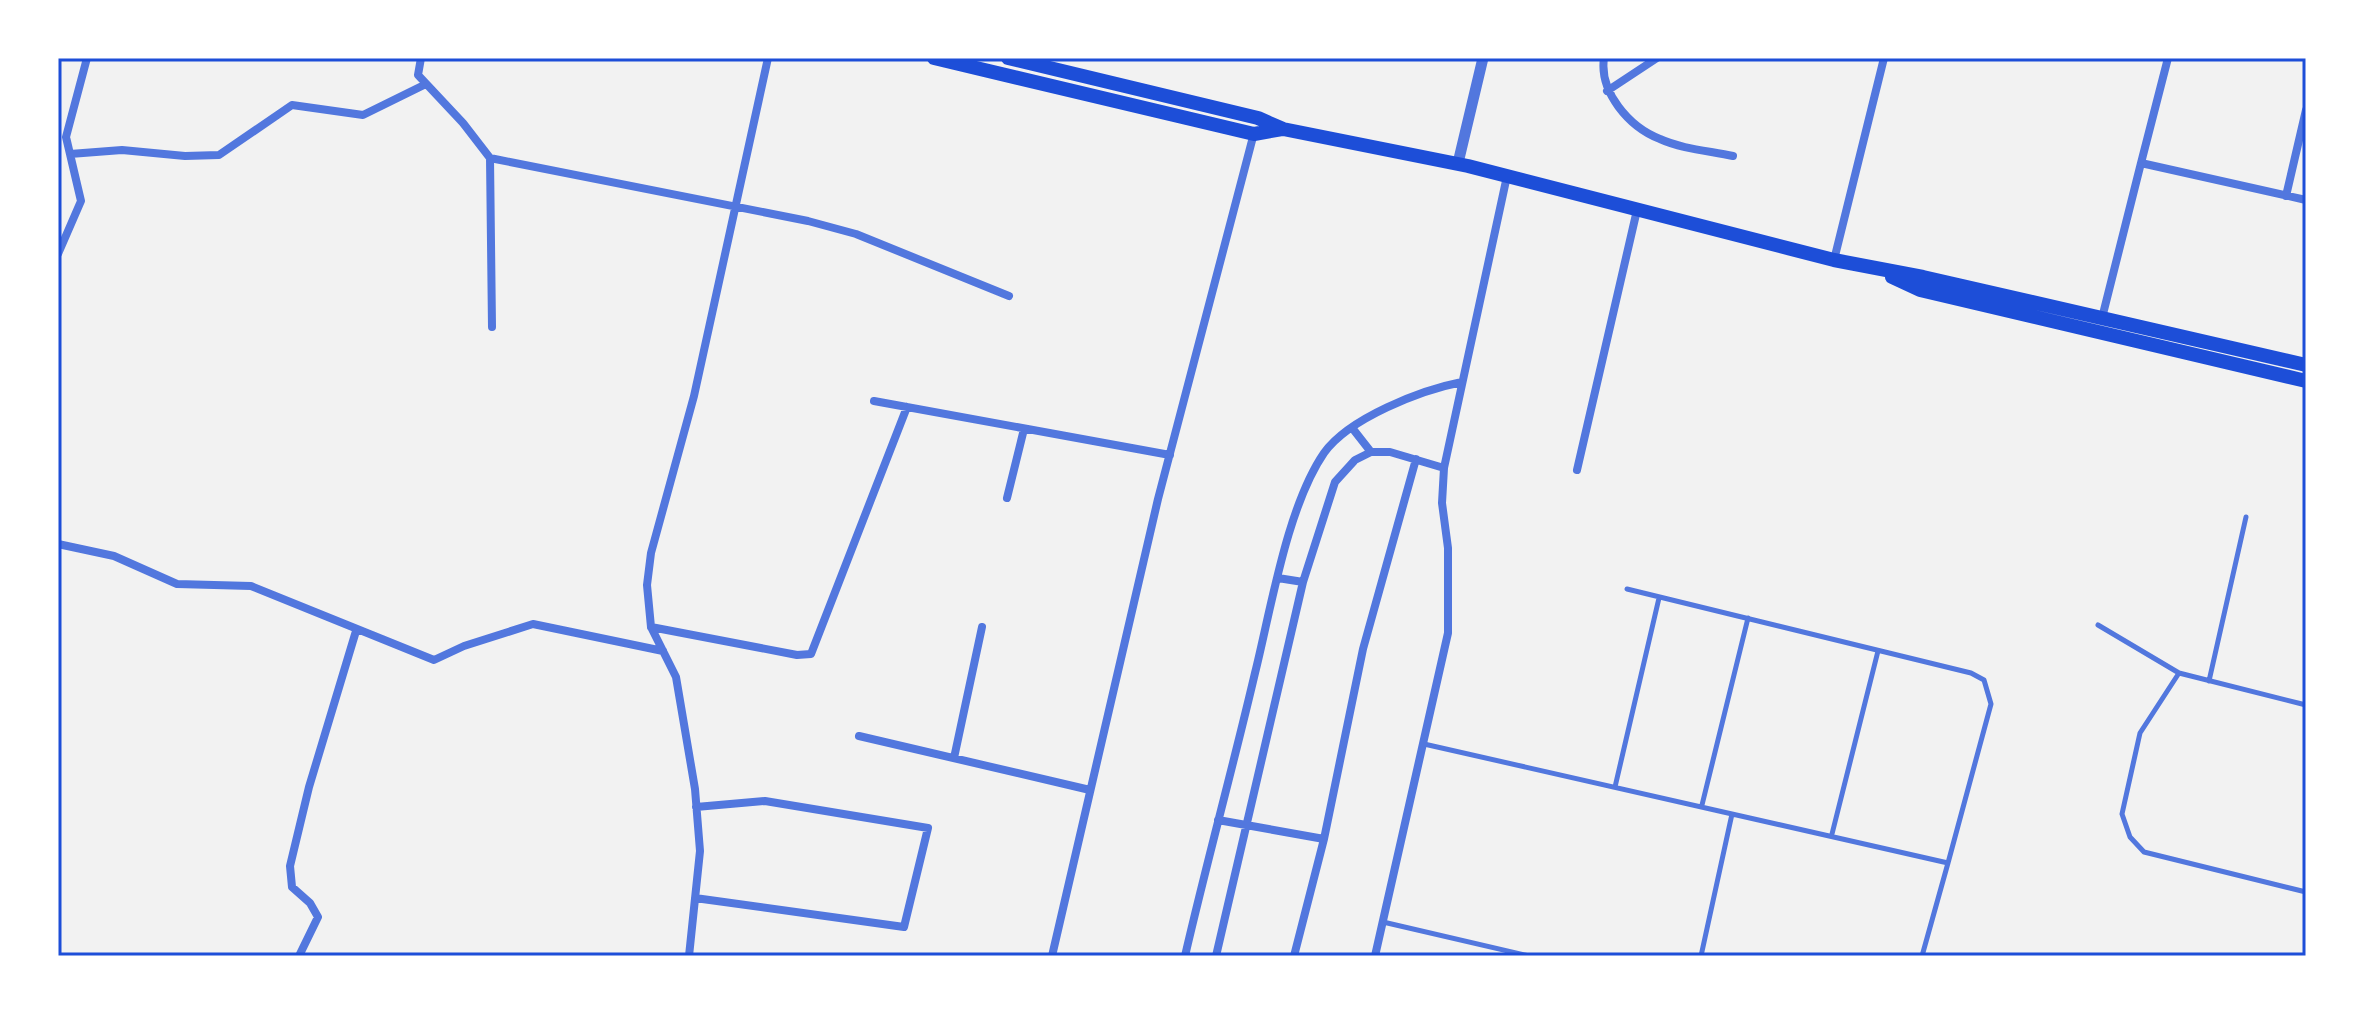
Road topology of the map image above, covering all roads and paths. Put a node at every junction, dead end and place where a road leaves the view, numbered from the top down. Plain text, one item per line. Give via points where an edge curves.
1 (87, 58) edge
2 (421, 58) edge
3 (768, 58) edge
4 (934, 58) edge
5 (1008, 58) edge
6 (1483, 58) edge
7 (1604, 58) edge
8 (1657, 58) edge
9 (1884, 58) edge
10 (2168, 58) edge
11 (426, 84) junction
12 (1607, 91) junction
13 (2306, 110) edge
14 (1258, 118) junction
15 (1283, 129) junction
16 (1254, 134) junction
17 (70, 154) junction
18 (1733, 156) dead end
19 (490, 158) junction
20 (1458, 163) junction
21 (2141, 163) junction
22 (1507, 176) junction
23 (2286, 196) junction
24 (2306, 200) edge
25 (737, 204) junction
26 (1637, 210) junction
27 (58, 254) edge
28 (1834, 260) junction
29 (1877, 270) junction
30 (1009, 296) dead end
31 (2102, 318) junction
32 (492, 327) dead end
33 (2306, 365) edge
34 (2306, 381) edge
35 (1462, 382) junction
36 (874, 401) dead end
37 (907, 407) junction
38 (1024, 429) junction
39 (1356, 432) junction
40 (1369, 449) junction
41 (1170, 455) junction
42 (1416, 459) junction
43 (1444, 468) junction
44 (1577, 470) dead end
45 (1007, 498) dead end
46 (2246, 517) dead end
47 (58, 544) edge
48 (1281, 579) junction
49 (1300, 582) junction
50 (1627, 589) dead end
51 (1659, 598) junction
52 (1748, 618) junction
53 (2098, 625) dead end
54 (651, 627) junction
55 (982, 627) dead end
56 (356, 631) junction
57 (663, 651) junction
58 (1878, 651) junction
59 (2179, 673) junction
60 (2209, 681) junction
61 (2306, 705) edge
62 (859, 736) dead end
63 (1424, 744) junction
64 (954, 758) junction
65 (1615, 787) junction
66 (1090, 790) junction
67 (1702, 805) junction
68 (696, 807) junction
69 (1732, 814) junction
70 (1221, 821) junction
71 (1242, 824) junction
72 (1832, 834) junction
73 (1324, 839) junction
74 (1948, 863) junction
75 (2306, 892) edge
76 (695, 898) junction
77 (1383, 922) junction
78 (299, 956) edge
79 (689, 956) edge
80 (1052, 956) edge
81 (1185, 956) edge
82 (1216, 956) edge
83 (1294, 956) edge
84 (1375, 956) edge
85 (1525, 956) edge
86 (1701, 956) edge
87 (1922, 956) edge

1 - 17 street via 66,137
2 - 11 street via 418,75
3 - 25 street
4 - 16 main road
5 - 14 main road
6 - 20 street
7 - 12 street
8 - 12 street
9 - 28 street
10 - 21 street
11 - 17 street via 363,115 292,105 219,155 122,150
11 - 19 street
12 - 18 street via 1638,126 1661,140
13 - 23 street
14 - 15 main road
14 - 16 street
15 - 16 main road
15 - 20 main road
16 - 41 street
17 - 27 street via 81,201
19 - 25 street
19 - 32 street
20 - 22 main road
21 - 23 street
21 - 31 street
22 - 26 main road
22 - 35 street
23 - 24 street
25 - 30 street via 856,234
25 - 54 street via 694,396 651,553
26 - 28 main road
26 - 44 street
28 - 29 main road
29 - 31 main road
29 - 34 main road via 1920,290
31 - 33 main road
35 - 39 street via 1426,389
35 - 43 street
36 - 37 street
37 - 38 street
37 - 54 street via 811,654
38 - 41 street
38 - 45 street
39 - 40 street
39 - 48 street via 1326,451 1310,478
40 - 42 street
40 - 49 street via 1335,482
41 - 66 street
42 - 43 street
42 - 73 street via 1363,649
43 - 63 street via 1448,633
46 - 60 lane
47 - 56 street via 114,556 177,584 251,586
48 - 49 street
48 - 70 street
49 - 71 street
50 - 51 lane
51 - 52 lane
51 - 65 lane
52 - 58 lane
52 - 67 lane
53 - 59 lane
54 - 57 street
55 - 64 street
56 - 57 street via 434,660 533,624
56 - 78 street via 290,866 292,887 318,917
57 - 68 street via 676,677
58 - 72 lane
58 - 74 lane via 1971,673 1984,680 1989,691 1991,704
59 - 60 lane
59 - 75 lane via 2140,733 2122,814 2130,837 2144,852
60 - 61 lane
62 - 64 street
63 - 65 lane
63 - 77 street
64 - 66 street
65 - 67 lane
66 - 80 street
67 - 69 lane
68 - 76 street via 700,851
68 - 76 street via 765,801 928,828 904,927
69 - 72 lane
69 - 86 lane
70 - 71 street
70 - 81 street
71 - 73 street
71 - 82 street
72 - 74 lane
73 - 83 street
74 - 87 lane
76 - 79 street
77 - 84 street
77 - 85 lane

